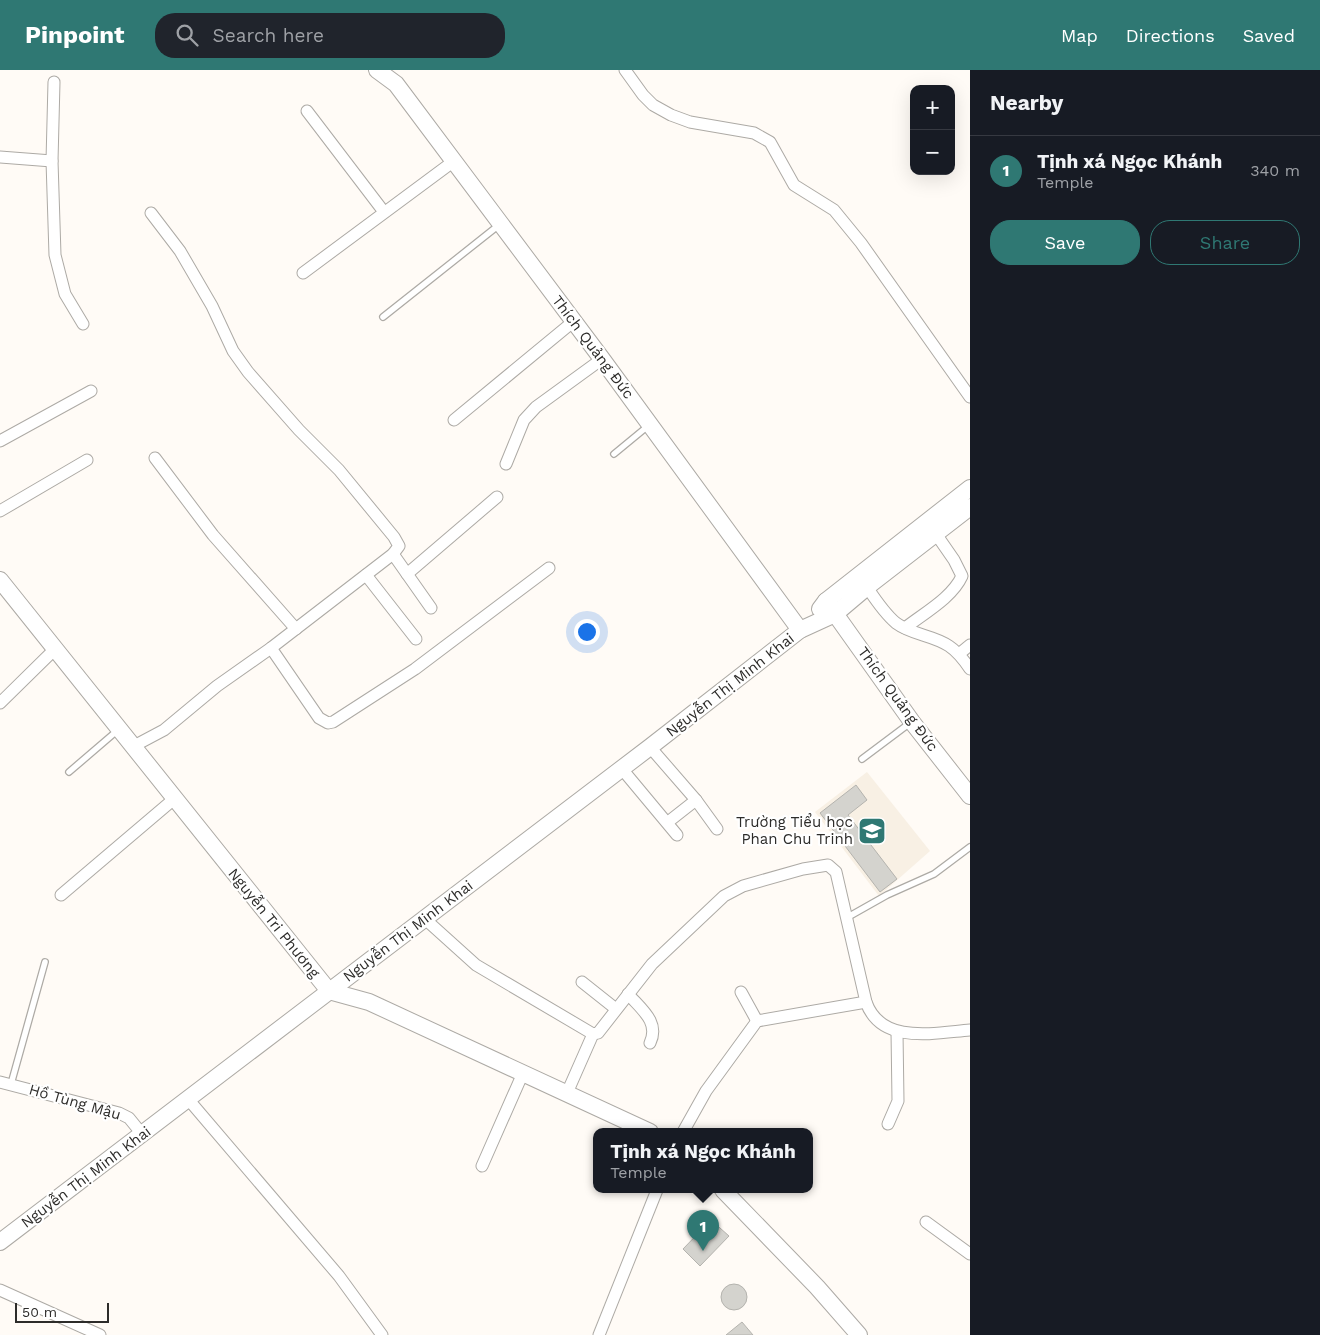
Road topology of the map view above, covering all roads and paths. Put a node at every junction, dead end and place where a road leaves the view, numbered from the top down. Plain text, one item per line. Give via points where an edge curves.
1 (378, 70) edge
2 (624, 70) edge
3 (633, 75) edge
4 (54, 82) dead end
5 (307, 111) dead end
6 (0, 157) edge
7 (52, 161) junction
8 (454, 161) junction
9 (384, 212) junction
10 (151, 213) dead end
11 (500, 223) junction
12 (303, 273) dead end
13 (383, 317) dead end
14 (574, 322) junction
15 (83, 324) dead end
16 (602, 359) junction
17 (91, 391) dead end
18 (970, 397) edge
19 (454, 420) dead end
20 (650, 424) junction
21 (0, 441) edge
22 (614, 454) dead end
23 (155, 458) dead end
24 (87, 460) dead end
25 (506, 464) dead end
26 (970, 488) edge
27 (497, 497) dead end
28 (970, 508) edge
29 (0, 511) edge
30 (936, 534) junction
31 (393, 554) junction
32 (549, 568) dead end
33 (407, 574) junction
34 (366, 575) junction
35 (0, 580) edge
36 (866, 587) junction
37 (431, 608) dead end
38 (831, 608) junction
39 (296, 628) junction
40 (905, 628) junction
41 (800, 630) junction
42 (416, 640) dead end
43 (970, 646) edge
44 (271, 648) junction
45 (55, 649) junction
46 (959, 654) junction
47 (970, 669) edge
48 (0, 703) edge
49 (912, 722) junction
50 (118, 730) junction
51 (132, 747) junction
52 (650, 747) junction
53 (862, 760) dead end
54 (622, 769) junction
55 (69, 772) dead end
56 (970, 796) edge
57 (174, 799) junction
58 (696, 800) junction
59 (668, 822) junction
60 (717, 829) dead end
61 (677, 835) dead end
62 (970, 847) edge
63 (61, 895) dead end
64 (848, 917) junction
65 (425, 919) junction
66 (45, 962) dead end
67 (582, 982) dead end
68 (329, 991) junction
69 (741, 992) dead end
70 (628, 994) junction
71 (866, 1002) junction
72 (616, 1009) junction
73 (757, 1021) junction
74 (970, 1030) edge
75 (897, 1032) junction
76 (593, 1034) junction
77 (650, 1043) dead end
78 (523, 1073) junction
79 (5, 1083) edge
80 (567, 1093) junction
81 (188, 1099) junction
82 (888, 1124) dead end
83 (641, 1128) edge
84 (685, 1128) edge
85 (142, 1134) junction
86 (482, 1166) dead end
87 (656, 1193) edge
88 (726, 1193) edge
89 (926, 1222) dead end
90 (0, 1242) edge
91 (970, 1254) edge
92 (0, 1290) edge
93 (100, 1335) edge
94 (382, 1335) edge
95 (598, 1335) edge
96 (858, 1335) edge

1 - 8 street, Thích Quảng Đức via 396,84
2 - 3 street
3 - 18 street via 653,105 672,115 690,122 754,133 770,142 794,184 834,210 861,243
4 - 7 street
5 - 9 street
6 - 7 street
7 - 15 street via 54,255 66,294
8 - 9 street
8 - 11 street, Thích Quảng Đức
9 - 12 street
10 - 31 street via 180,250 233,351 394,537 399,546
11 - 13 lane
11 - 14 street, Thích Quảng Đức
14 - 16 street, Thích Quảng Đức
14 - 19 street
16 - 20 street, Thích Quảng Đức
16 - 25 street via 536,407 524,420
17 - 21 street
20 - 22 lane
20 - 41 street, Thích Quảng Đức
23 - 39 street via 213,535
24 - 29 street
26 - 38 street, Nguyễn Thị Minh Khai
27 - 33 street
28 - 30 street, Nguyễn Thị Minh Khai
30 - 36 street, Nguyễn Thị Minh Khai
30 - 40 street via 962,576 958,585
31 - 33 street
31 - 34 street
32 - 44 street via 415,669 333,722 319,718
33 - 37 street
34 - 39 street
34 - 42 street
35 - 45 street, Nguyễn Tri Phương
36 - 38 street, Nguyễn Thị Minh Khai
36 - 40 street via 884,612
38 - 41 street, Nguyễn Thị Minh Khai via 820,608 816,621
38 - 49 street, Thích Quảng Đức
39 - 44 street
40 - 46 street via 948,645
41 - 52 street, Nguyễn Thị Minh Khai
43 - 46 street
44 - 51 street via 217,686 164,730
45 - 48 street
45 - 50 street, Nguyễn Tri Phương
46 - 47 street
49 - 53 lane
49 - 56 street, Thích Quảng Đức
50 - 51 street, Nguyễn Tri Phương
50 - 55 lane
51 - 57 street, Nguyễn Tri Phương
52 - 54 street, Nguyễn Thị Minh Khai
52 - 58 street
54 - 59 street
54 - 65 street, Nguyễn Thị Minh Khai
57 - 63 street
57 - 68 street, Nguyễn Tri Phương
58 - 59 street
58 - 60 street
59 - 61 street
62 - 64 lane via 934,874
64 - 70 street via 836,872 828,865 743,886 716,903 652,964
64 - 71 street
65 - 68 street, Nguyễn Thị Minh Khai
65 - 76 street via 476,965
66 - 79 lane
67 - 72 street
68 - 78 street, Nguyễn Tri Phương via 369,1002
68 - 81 street, Nguyễn Thị Minh Khai
69 - 73 street
70 - 72 street
70 - 77 street via 652,1022 655,1030
71 - 73 street
71 - 75 street via 880,1024
72 - 76 street via 598,1033
73 - 84 street via 706,1091
74 - 75 street
75 - 82 street via 898,1101
76 - 80 street
78 - 80 street, Nguyễn Tri Phương
78 - 86 street
79 - 85 street, Hồ Tùng Mậu via 119,1113 129,1118
80 - 83 street, Nguyễn Tri Phương
81 - 85 street, Nguyễn Thị Minh Khai
81 - 94 street via 339,1276
85 - 90 street, Nguyễn Thị Minh Khai
87 - 95 street
88 - 96 street
89 - 91 street
92 - 93 street

